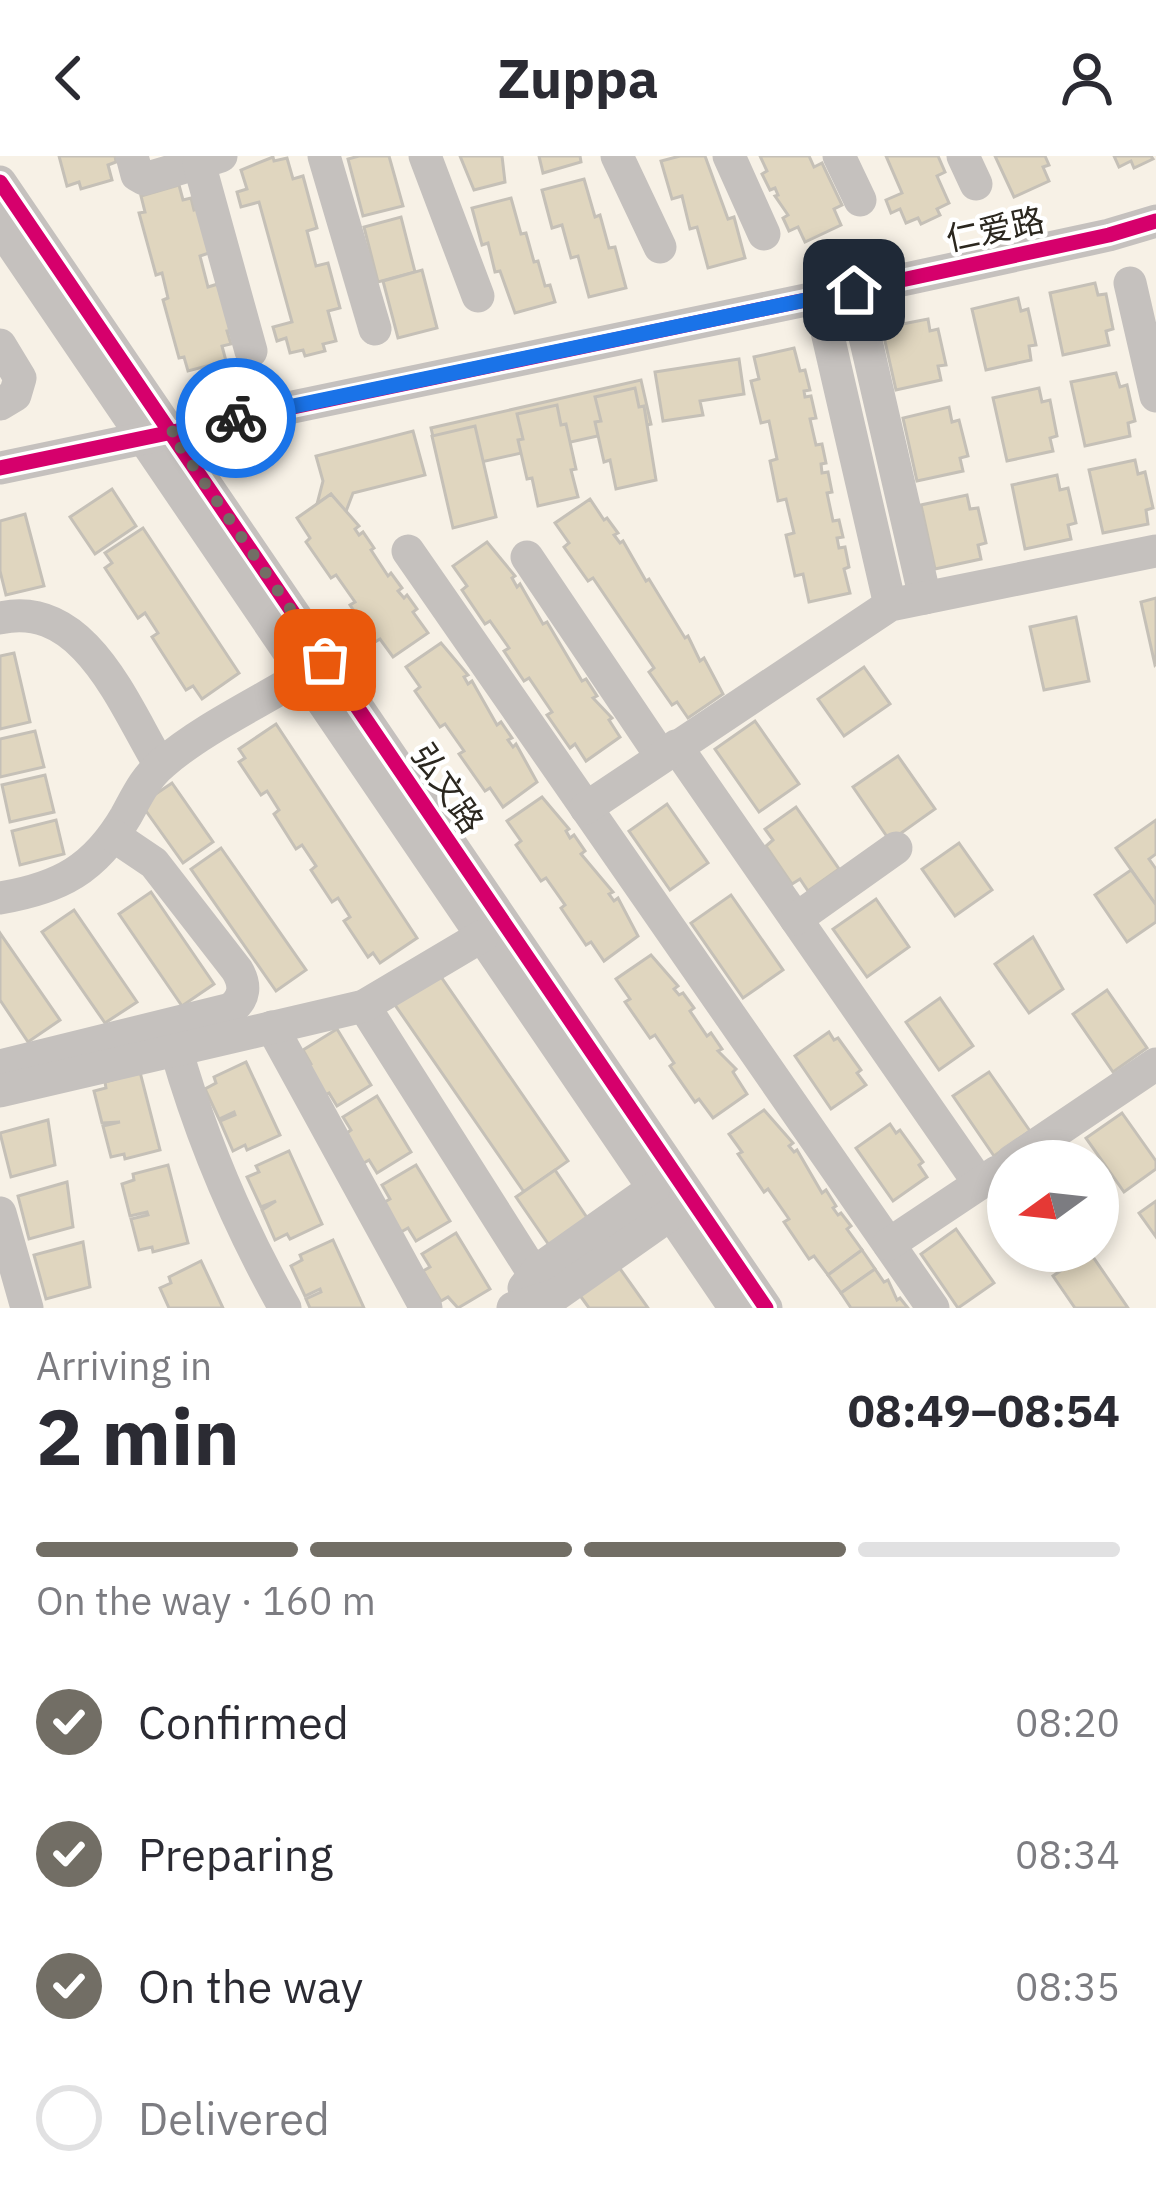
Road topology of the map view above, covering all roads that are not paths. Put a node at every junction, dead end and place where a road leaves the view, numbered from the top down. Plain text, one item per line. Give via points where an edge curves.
1 (132, 156) edge
2 (324, 156) edge
3 (425, 156) edge
4 (617, 156) edge
5 (729, 156) edge
6 (839, 156) edge
7 (210, 159) edge
8 (0, 182) edge
9 (860, 200) dead end
10 (1156, 221) edge
11 (0, 227) edge
12 (764, 234) dead end
13 (660, 248) dead end
14 (1130, 283) dead end
15 (854, 290) junction
16 (478, 296) dead end
17 (818, 297) junction
18 (375, 329) dead end
19 (0, 345) edge
20 (250, 351) dead end
21 (1156, 396) edge
22 (0, 404) edge
23 (156, 435) junction
24 (0, 468) edge
25 (408, 551) dead end
26 (1156, 551) edge
27 (527, 556) dead end
28 (925, 598) junction
29 (890, 605) junction
30 (0, 618) edge
31 (304, 674) junction
32 (669, 751) junction
33 (160, 765) junction
34 (586, 808) junction
35 (114, 836) junction
36 (896, 848) dead end
37 (0, 898) edge
38 (796, 919) junction
39 (482, 936) junction
40 (364, 1006) junction
41 (272, 1027) junction
42 (176, 1048) junction
43 (1156, 1064) edge
44 (0, 1066) edge
45 (0, 1091) edge
46 (1043, 1140) edge
47 (987, 1178) edge
48 (979, 1184) junction
49 (663, 1201) junction
50 (0, 1213) edge
51 (889, 1244) junction
52 (556, 1291) edge
53 (514, 1307) edge
54 (27, 1308) edge
55 (285, 1308) edge
56 (426, 1308) edge
57 (735, 1308) edge
58 (766, 1308) edge
59 (933, 1308) edge

1 - 7 street via 145,178
2 - 18 street
3 - 16 street
4 - 13 street
5 - 12 street
6 - 9 street
7 - 20 street
8 - 23 street, 弘文路
10 - 15 street, 仁爱路
11 - 23 street, 弘文路
14 - 21 street
15 - 17 street, 仁爱路
15 - 28 street
17 - 23 street, 仁爱路
17 - 29 street
19 - 22 street via 20,378 15,395
23 - 24 street, 仁爱路
23 - 31 street, 弘文路
23 - 58 street, 弘文路
25 - 34 street
26 - 28 street
27 - 32 street
28 - 29 street
29 - 32 street
30 - 33 street via 39,617 71,633
31 - 33 street
31 - 39 street, 弘文路
32 - 34 street
32 - 38 street
33 - 35 street
34 - 51 street
35 - 37 street via 66,879
35 - 44 street via 154,863 237,970 242,996 230,1009
36 - 38 street
38 - 48 street
39 - 40 street
39 - 49 street, 弘文路
40 - 41 street
40 - 52 street
41 - 42 street
41 - 56 street
42 - 45 street
42 - 55 street via 233,1210
43 - 46 street
47 - 48 street
48 - 51 street
49 - 52 street
49 - 57 street, 弘文路
50 - 54 street
51 - 59 street
52 - 53 street

